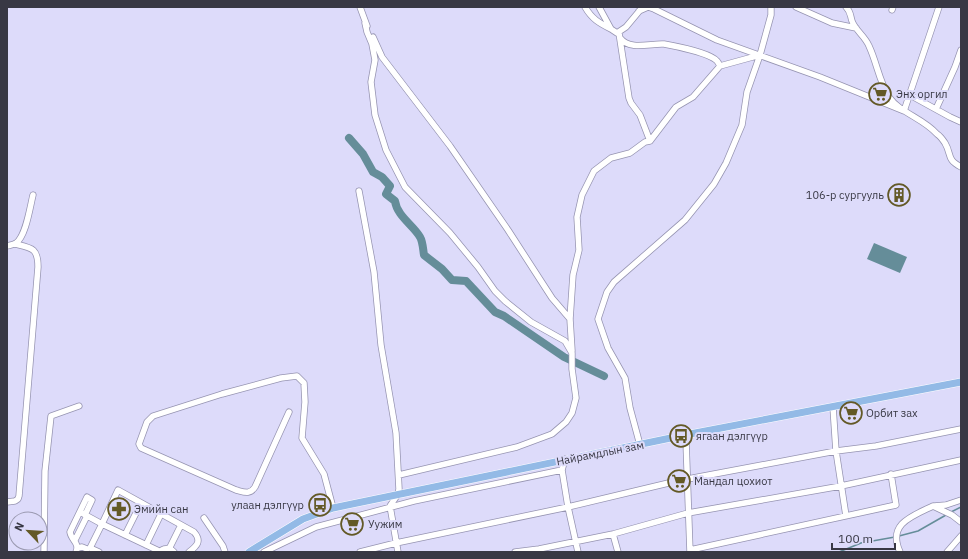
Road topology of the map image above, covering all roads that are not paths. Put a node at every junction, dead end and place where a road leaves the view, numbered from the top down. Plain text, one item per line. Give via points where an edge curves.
1 (360, 7) edge
2 (585, 7) edge
3 (599, 7) edge
4 (771, 7) edge
5 (796, 7) edge
6 (939, 7) edge
7 (850, 8) edge
8 (641, 9) edge
9 (365, 23) junction
10 (856, 28) junction
11 (611, 29) junction
12 (619, 35) junction
13 (961, 50) edge
14 (760, 55) junction
15 (720, 66) junction
16 (910, 95) junction
17 (936, 109) junction
18 (904, 111) junction
19 (961, 122) edge
20 (650, 141) junction
21 (961, 167) edge
22 (359, 191) dead end
23 (33, 196) dead end
24 (15, 244) junction
25 (7, 246) edge
26 (570, 320) junction
27 (572, 354) junction
28 (961, 382) edge
29 (79, 406) dead end
30 (833, 408) junction
31 (289, 412) dead end
32 (961, 429) edge
33 (690, 434) junction
34 (640, 445) junction
35 (836, 451) junction
36 (566, 459) junction
37 (961, 460) edge
38 (562, 470) junction
39 (891, 474) junction
40 (399, 475) junction
41 (687, 480) junction
42 (841, 486) junction
43 (398, 494) junction
44 (961, 500) edge
45 (362, 501) junction
46 (7, 502) edge
47 (141, 503) junction
48 (933, 506) junction
49 (568, 507) junction
50 (333, 508) junction
51 (390, 508) junction
52 (688, 513) junction
53 (161, 514) junction
54 (363, 515) junction
55 (846, 516) junction
56 (204, 518) dead end
57 (961, 522) edge
58 (102, 524) junction
59 (181, 525) junction
60 (613, 534) junction
61 (126, 535) junction
62 (961, 536) edge
63 (576, 541) junction
64 (396, 542) junction
65 (262, 544) junction
66 (146, 545) junction
67 (77, 550) edge
68 (87, 550) edge
69 (171, 550) edge
70 (539, 550) edge
71 (690, 551) edge
72 (44, 552) edge
73 (99, 552) edge
74 (159, 552) edge
75 (189, 552) edge
76 (225, 552) edge
77 (249, 552) edge
78 (265, 552) edge
79 (360, 552) edge
80 (398, 552) edge
81 (515, 552) edge
82 (578, 552) edge
83 (618, 552) edge
84 (900, 552) edge
85 (947, 552) edge

1 - 9 street
2 - 11 street via 596,21
3 - 11 street
4 - 14 street
5 - 10 street via 832,23
6 - 16 street
7 - 10 street
8 - 12 street
8 - 14 street via 654,9 717,40
9 - 26 street via 382,57 454,152 552,298
9 - 27 street via 375,60 371,82 375,115 386,150 405,187 450,233 495,291 532,322 565,342
10 - 18 street via 869,44 883,87
11 - 12 street
12 - 15 street via 627,44 664,44 693,50 717,60
12 - 20 street via 629,98 640,115
13 - 17 street
14 - 15 street
14 - 18 street
14 - 34 street via 747,92 742,125 714,184 685,220 614,282 599,313 598,319 603,336 625,378
15 - 20 street via 693,97 676,107
16 - 17 street
16 - 18 street
17 - 19 street
18 - 21 street via 924,121 934,130 945,143 953,163
20 - 26 street via 630,153 612,158 594,171 586,186 577,217 579,250 573,275
22 - 40 street via 374,272 381,345 396,434
23 - 24 street via 25,228
24 - 25 street
24 - 46 street via 34,251 38,256 38,267 19,496 15,501
26 - 27 street
27 - 40 street via 576,398 574,407 566,422 552,434 517,447
28 - 30 main road, Найрамдлын зам
29 - 72 street via 50,416 45,471
30 - 33 main road, Найрамдлын зам
30 - 35 street
31 - 50 street via 252,492 236,490 141,448 139,444 147,422 153,416 222,394 297,376 304,383 302,438 324,474
32 - 35 street via 876,446
33 - 34 main road, Найрамдлын зам
33 - 41 street via 686,441
34 - 36 main road, Найрамдлын зам
35 - 41 street
35 - 42 street
36 - 38 street
36 - 43 main road, Найрамдлын зам
37 - 39 street
38 - 49 street
38 - 51 street
39 - 42 street
39 - 55 street via 896,505
40 - 43 street
41 - 49 street
41 - 52 street
42 - 52 street
42 - 55 street
43 - 45 main road, Найрамдлын зам
43 - 51 street
44 - 48 street
45 - 50 main road, Найрамдлын зам
45 - 54 street
47 - 53 street
47 - 58 street via 118,490
47 - 61 street
48 - 57 street via 952,514
48 - 84 street via 908,518 899,528 896,542
49 - 63 street
49 - 64 street
50 - 65 main road, Найрамдлын зам via 303,519
51 - 54 street
51 - 64 street
52 - 60 street
52 - 71 street
53 - 59 street
53 - 66 street
54 - 78 street via 316,527
55 - 71 street
56 - 76 street
58 - 61 street
58 - 67 street via 84,514 75,540
58 - 68 street
59 - 69 street
59 - 75 street via 194,532 198,538 197,547
60 - 63 street
60 - 83 street
61 - 66 street
62 - 85 street
63 - 70 street
63 - 82 street
64 - 79 street
64 - 80 street
65 - 77 main road, Найрамдлын зам
65 - 78 street
66 - 74 street
67 - 68 street via 82,547
68 - 73 street
69 - 74 street via 164,549
70 - 81 street

